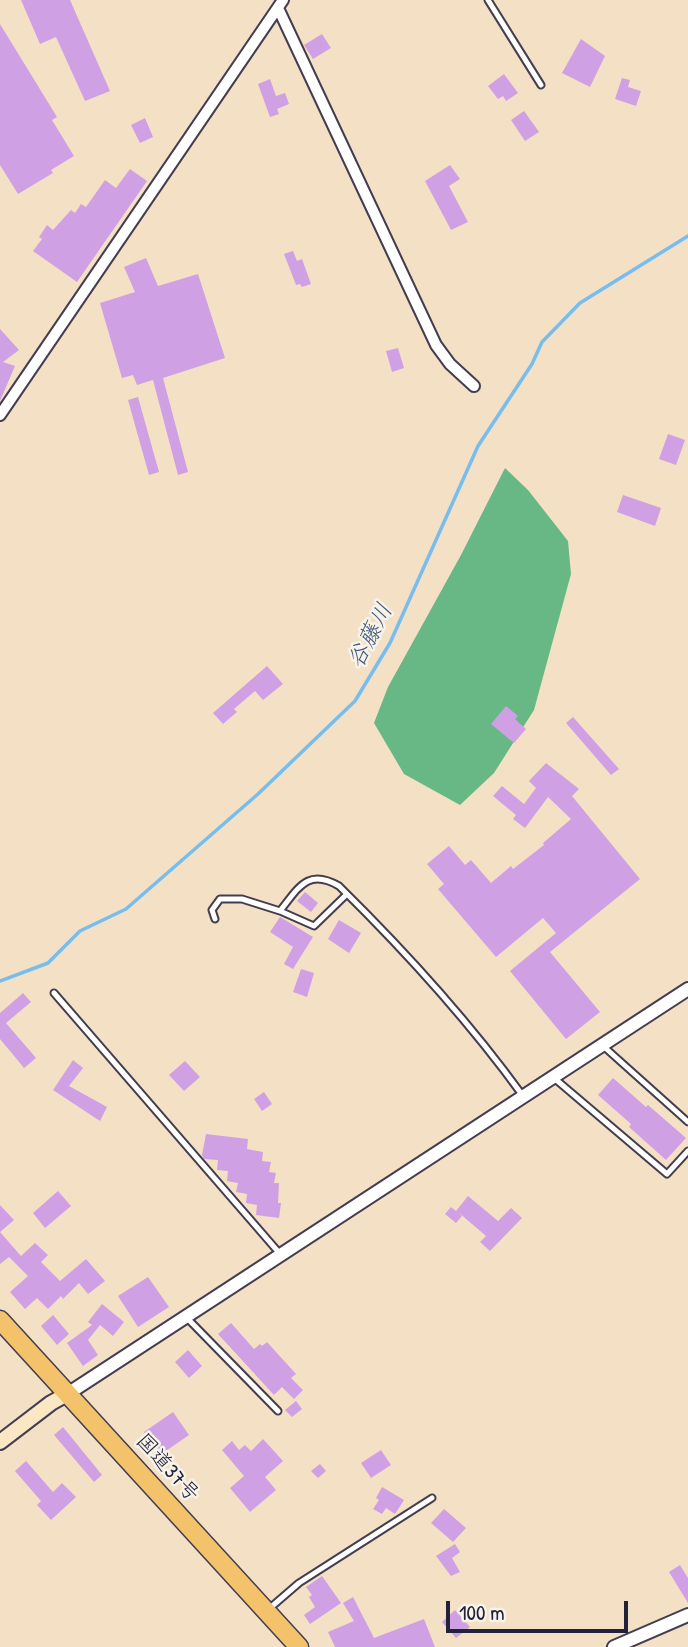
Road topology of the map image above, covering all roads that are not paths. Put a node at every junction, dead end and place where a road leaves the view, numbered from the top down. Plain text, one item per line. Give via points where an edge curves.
1 (488, 0) edge
2 (281, 4) edge
3 (541, 85) dead end
4 (474, 386) dead end
5 (0, 415) edge
6 (347, 894) junction
7 (280, 911) junction
8 (215, 919) dead end
9 (688, 989) edge
10 (54, 993) dead end
11 (602, 1045) junction
12 (553, 1078) junction
13 (524, 1097) junction
14 (688, 1122) edge
15 (688, 1151) edge
16 (281, 1255) junction
17 (186, 1317) junction
18 (0, 1320) edge
19 (69, 1393) junction
20 (278, 1411) dead end
21 (0, 1443) edge
22 (432, 1498) dead end
23 (267, 1611) junction
24 (688, 1615) edge
25 (299, 1647) edge
26 (614, 1647) edge

1 - 3 lane
2 - 4 street via 436,345
2 - 5 street
6 - 7 lane via 314,926
6 - 7 lane via 325,878 309,880
6 - 13 lane via 432,982
7 - 8 lane via 242,899 220,899 212,910
9 - 11 street
10 - 16 lane
11 - 12 street
11 - 14 lane
12 - 13 street
12 - 15 lane via 667,1174
13 - 16 street
16 - 17 street
17 - 19 street
17 - 20 lane
18 - 19 highway, 国道37号
19 - 21 main road
19 - 23 highway, 国道37号
22 - 23 lane via 299,1583
23 - 25 highway, 国道37号
24 - 26 street

